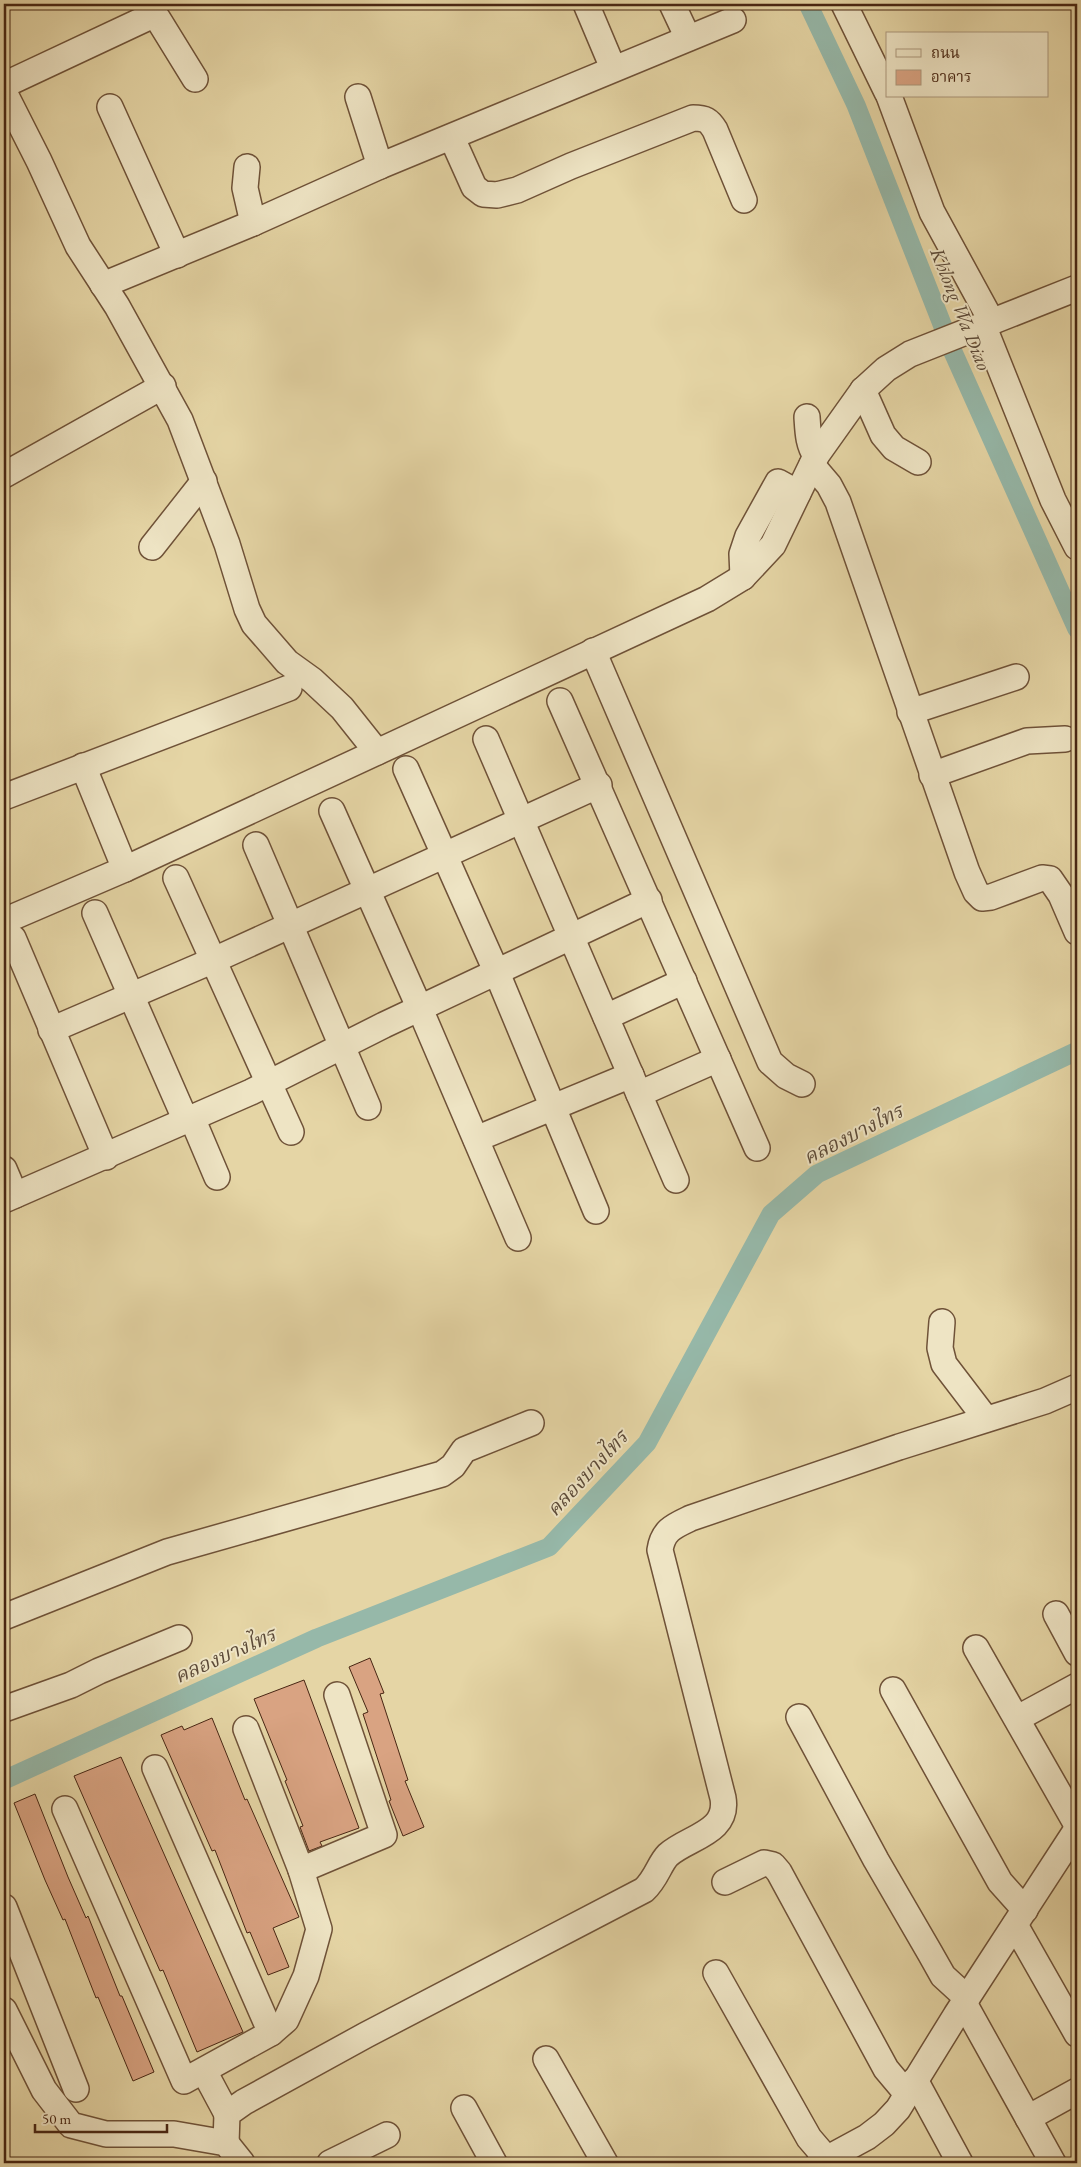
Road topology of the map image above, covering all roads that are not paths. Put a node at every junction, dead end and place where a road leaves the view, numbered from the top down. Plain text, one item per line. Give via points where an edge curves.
1 (586, 4) edge
2 (672, 4) edge
3 (844, 4) edge
4 (733, 20) dead end
5 (688, 38) junction
6 (613, 68) junction
7 (195, 79) dead end
8 (4, 85) edge
9 (886, 90) edge
10 (4, 92) edge
11 (358, 97) dead end
12 (890, 98) edge
13 (110, 107) dead end
14 (452, 138) junction
15 (380, 166) junction
16 (247, 167) dead end
17 (744, 200) dead end
18 (253, 223) junction
19 (177, 255) junction
20 (103, 285) junction
21 (1077, 288) edge
22 (981, 326) junction
23 (162, 386) junction
24 (863, 390) junction
25 (807, 417) dead end
26 (814, 461) junction
27 (918, 462) dead end
28 (4, 475) edge
29 (204, 481) junction
30 (152, 547) dead end
31 (1077, 547) edge
32 (593, 652) junction
33 (1016, 677) dead end
34 (289, 688) dead end
35 (560, 701) dead end
36 (910, 712) junction
37 (486, 739) dead end
38 (1065, 739) dead end
39 (377, 752) junction
40 (83, 766) junction
41 (406, 769) dead end
42 (932, 775) junction
43 (599, 785) junction
44 (4, 797) edge
45 (332, 811) dead end
46 (521, 820) junction
47 (256, 845) dead end
48 (446, 856) junction
49 (125, 869) junction
50 (176, 878) dead end
51 (367, 890) junction
52 (649, 900) junction
53 (95, 913) dead end
54 (291, 925) junction
55 (8, 930) edge
56 (1077, 932) edge
57 (572, 937) junction
58 (214, 960) junction
59 (497, 973) junction
60 (684, 981) junction
61 (131, 996) junction
62 (420, 1009) junction
63 (606, 1017) junction
64 (51, 1030) junction
65 (344, 1047) junction
66 (718, 1059) junction
67 (271, 1083) junction
68 (635, 1084) junction
69 (802, 1084) dead end
70 (553, 1106) junction
71 (368, 1107) dead end
72 (189, 1120) junction
73 (291, 1132) dead end
74 (476, 1139) junction
75 (757, 1148) dead end
76 (106, 1157) junction
77 (4, 1169) edge
78 (217, 1176) dead end
79 (676, 1180) dead end
80 (9, 1198) edge
81 (596, 1211) dead end
82 (518, 1238) dead end
83 (942, 1322) dead end
84 (1077, 1388) edge
85 (986, 1419) junction
86 (531, 1423) dead end
87 (1056, 1614) dead end
88 (4, 1617) edge
89 (178, 1638) dead end
90 (976, 1648) dead end
91 (1077, 1653) edge
92 (1077, 1686) edge
93 (893, 1690) dead end
94 (336, 1695) dead end
95 (4, 1709) edge
96 (799, 1717) dead end
97 (1018, 1718) junction
98 (246, 1729) dead end
99 (155, 1768) dead end
100 (65, 1809) dead end
101 (1075, 1837) edge
102 (302, 1870) junction
103 (725, 1882) dead end
104 (4, 1907) edge
105 (1020, 1918) junction
106 (716, 1973) dead end
107 (965, 2001) junction
108 (4, 2010) edge
109 (49, 2019) junction
110 (14, 2033) junction
111 (271, 2033) junction
112 (1077, 2034) edge
113 (546, 2060) dead end
114 (204, 2071) junction
115 (911, 2087) junction
116 (76, 2089) dead end
117 (1077, 2092) edge
118 (464, 2108) dead end
119 (227, 2114) junction
120 (1028, 2118) junction
121 (387, 2135) dead end
122 (226, 2143) junction
123 (854, 2155) edge
124 (823, 2161) edge
125 (242, 2163) edge
126 (330, 2163) edge
127 (494, 2163) edge
128 (605, 2163) edge
129 (960, 2163) edge
130 (1053, 2163) edge

1 - 6 street
2 - 5 street
3 - 9 street
4 - 5 street
5 - 6 street
6 - 14 street
7 - 8 street via 165,28 158,19 149,18
10 - 20 street via 78,246
11 - 15 street
12 - 22 street via 932,212
13 - 19 street
14 - 15 street
14 - 17 street via 474,187 484,194 497,195 517,190 693,118 704,118 715,130
15 - 18 street
16 - 18 street via 245,188
18 - 19 street
19 - 20 street
20 - 23 street
21 - 22 street
22 - 24 street via 910,354 886,369
22 - 31 street
23 - 28 street
23 - 29 street via 180,420
24 - 26 street
24 - 27 street via 883,436 894,448
25 - 26 street
26 - 32 street via 773,545 742,577 707,598
26 - 36 street via 838,502
29 - 30 street
29 - 39 street via 254,624 287,662 342,708
32 - 39 street
32 - 69 street via 770,1062
33 - 36 street
34 - 40 street
35 - 43 street
36 - 42 street
37 - 46 street
38 - 42 street via 1027,741
39 - 49 street
40 - 44 street
40 - 49 street
41 - 48 street
42 - 56 street via 976,892 982,898 991,897 1042,878 1050,879 1061,895
43 - 46 street
43 - 52 street
45 - 51 street
46 - 48 street
46 - 57 street
47 - 54 street
48 - 51 street
48 - 59 street
49 - 55 street
50 - 58 street
51 - 54 street
51 - 62 street
52 - 57 street
52 - 60 street
53 - 61 street
54 - 58 street
54 - 65 street
55 - 64 street
57 - 59 street
57 - 63 street
58 - 61 street
58 - 67 street
59 - 62 street
59 - 70 street
60 - 63 street
60 - 66 street
61 - 64 street
61 - 72 street
62 - 65 street
62 - 74 street
63 - 68 street
64 - 76 street
65 - 67 street
65 - 71 street
66 - 68 street
66 - 75 street
67 - 72 street
67 - 73 street
68 - 70 street
68 - 79 street
70 - 74 street
70 - 81 street
72 - 76 street
72 - 78 street
74 - 82 street
76 - 80 street
77 - 80 street
83 - 85 street via 940,1348 944,1364
84 - 85 street
85 - 119 street via 700,1515 668,1529 660,1550 723,1798 725,1808 718,1822 710,1831 666,1857 654,1881 644,1890 366,2035
86 - 88 street via 464,1450 453,1466 442,1474 167,1552
87 - 91 street
89 - 95 street via 71,1685
90 - 97 street
92 - 97 street
93 - 105 street
94 - 102 street via 384,1835
96 - 107 street via 930,1953
97 - 101 street
98 - 102 street
99 - 111 street
100 - 114 street via 184,2081
101 - 105 street
102 - 111 street via 319,1929 306,1976 286,2020
103 - 115 street via 764,1863 773,1865 886,2069
104 - 109 street
105 - 107 street
105 - 112 street
106 - 124 street
107 - 115 street
107 - 120 street
108 - 110 street
109 - 110 street
109 - 116 street
110 - 122 street via 44,2090 71,2125 106,2134 174,2134
111 - 114 street
113 - 128 street
114 - 119 street
115 - 123 street via 884,2124
115 - 129 street
117 - 120 street
118 - 127 street
119 - 122 street
120 - 130 street
121 - 126 street
122 - 125 street
123 - 124 street

